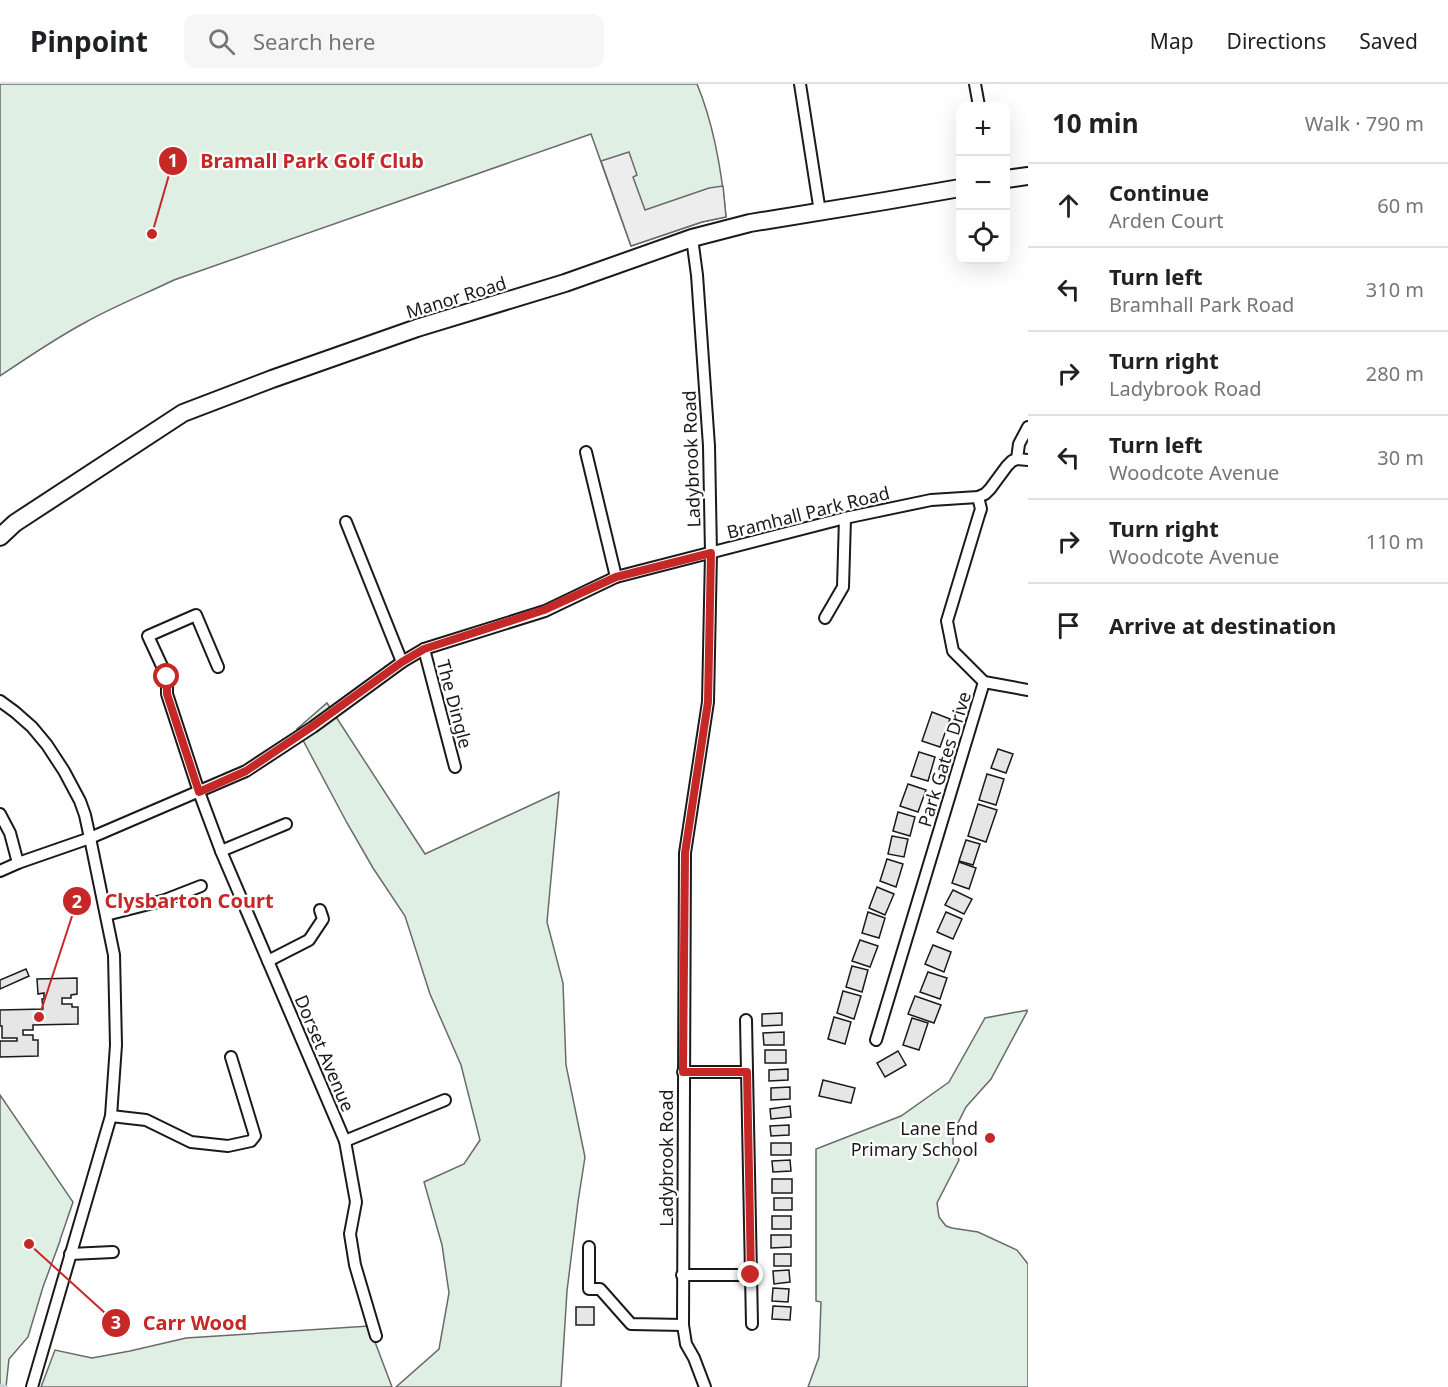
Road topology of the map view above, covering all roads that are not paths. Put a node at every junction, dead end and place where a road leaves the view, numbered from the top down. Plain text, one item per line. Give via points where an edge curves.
1 (800, 84) edge
2 (975, 84) edge
3 (978, 102) edge
4 (1028, 176) edge
5 (1010, 178) edge
6 (956, 189) edge
7 (820, 212) junction
8 (692, 238) junction
9 (1028, 427) edge
10 (586, 452) dead end
11 (1022, 460) edge
12 (978, 497) junction
13 (845, 518) junction
14 (346, 522) dead end
15 (0, 537) edge
16 (711, 553) junction
17 (616, 577) junction
18 (825, 618) dead end
19 (424, 649) junction
20 (402, 662) junction
21 (218, 667) dead end
22 (984, 682) junction
23 (1028, 690) edge
24 (0, 701) edge
25 (455, 767) dead end
26 (199, 792) junction
27 (0, 814) edge
28 (286, 824) dead end
29 (90, 838) junction
30 (221, 851) junction
31 (18, 863) junction
32 (0, 871) edge
33 (201, 886) dead end
34 (320, 910) dead end
35 (106, 915) junction
36 (268, 962) junction
37 (746, 1020) dead end
38 (876, 1040) dead end
39 (231, 1057) dead end
40 (683, 1072) junction
41 (747, 1072) junction
42 (445, 1100) dead end
43 (111, 1116) junction
44 (345, 1141) junction
45 (588, 1247) dead end
46 (113, 1252) dead end
47 (70, 1254) junction
48 (682, 1275) junction
49 (751, 1275) junction
50 (752, 1324) dead end
51 (682, 1326) junction
52 (376, 1336) dead end
53 (33, 1382) edge
54 (705, 1387) edge

1 - 7 street
2 - 3 street
4 - 5 street
6 - 7 street, Manor Road
7 - 8 street, Manor Road via 750,223
8 - 15 street, Manor Road via 565,283 417,328 183,413 15,523
8 - 16 street, Ladybrook Road via 709,446
9 - 11 street via 1019,444
10 - 17 street
11 - 12 street via 1008,464 990,489
12 - 13 street, Bramhall Park Road via 931,500
12 - 22 street, Park Gates Drive via 981,508 947,621 953,651
13 - 16 street, Bramhall Park Road
13 - 18 street via 843,587
14 - 20 street
16 - 17 street, Bramhall Park Road
16 - 40 street, Ladybrook Road via 708,702 685,853
17 - 19 street, Bramhall Park Road via 544,610
19 - 20 street, Bramhall Park Road
19 - 25 street, The Dingle
20 - 26 street, Bramhall Park Road via 246,771
21 - 26 street, Dorset Avenue via 196,615 148,636 167,677 167,694
22 - 23 street
22 - 38 street, Park Gates Drive
24 - 29 street via 47,745 80,801
26 - 29 street, Bramhall Park Road
26 - 30 street, Dorset Avenue
27 - 31 street
28 - 30 street
29 - 31 street, Bramhall Park Road
29 - 35 street
30 - 36 street, Dorset Avenue
31 - 32 street, Bramhall Park Road
33 - 35 street
34 - 36 street via 323,920 309,940
35 - 43 street via 114,955 116,1046
36 - 44 street, Dorset Avenue
37 - 41 street
39 - 43 street via 255,1136 251,1141 228,1146 191,1142 146,1120
40 - 41 street
40 - 48 street, Ladybrook Road
41 - 49 street
42 - 44 street
43 - 47 street
44 - 52 street, Dorset Avenue via 356,1202 351,1234 355,1265
45 - 51 street via 589,1289 600,1289 631,1324
46 - 47 street
47 - 53 street
48 - 49 street
48 - 51 street, Ladybrook Road
49 - 50 street
51 - 54 street, Ladybrook Road

